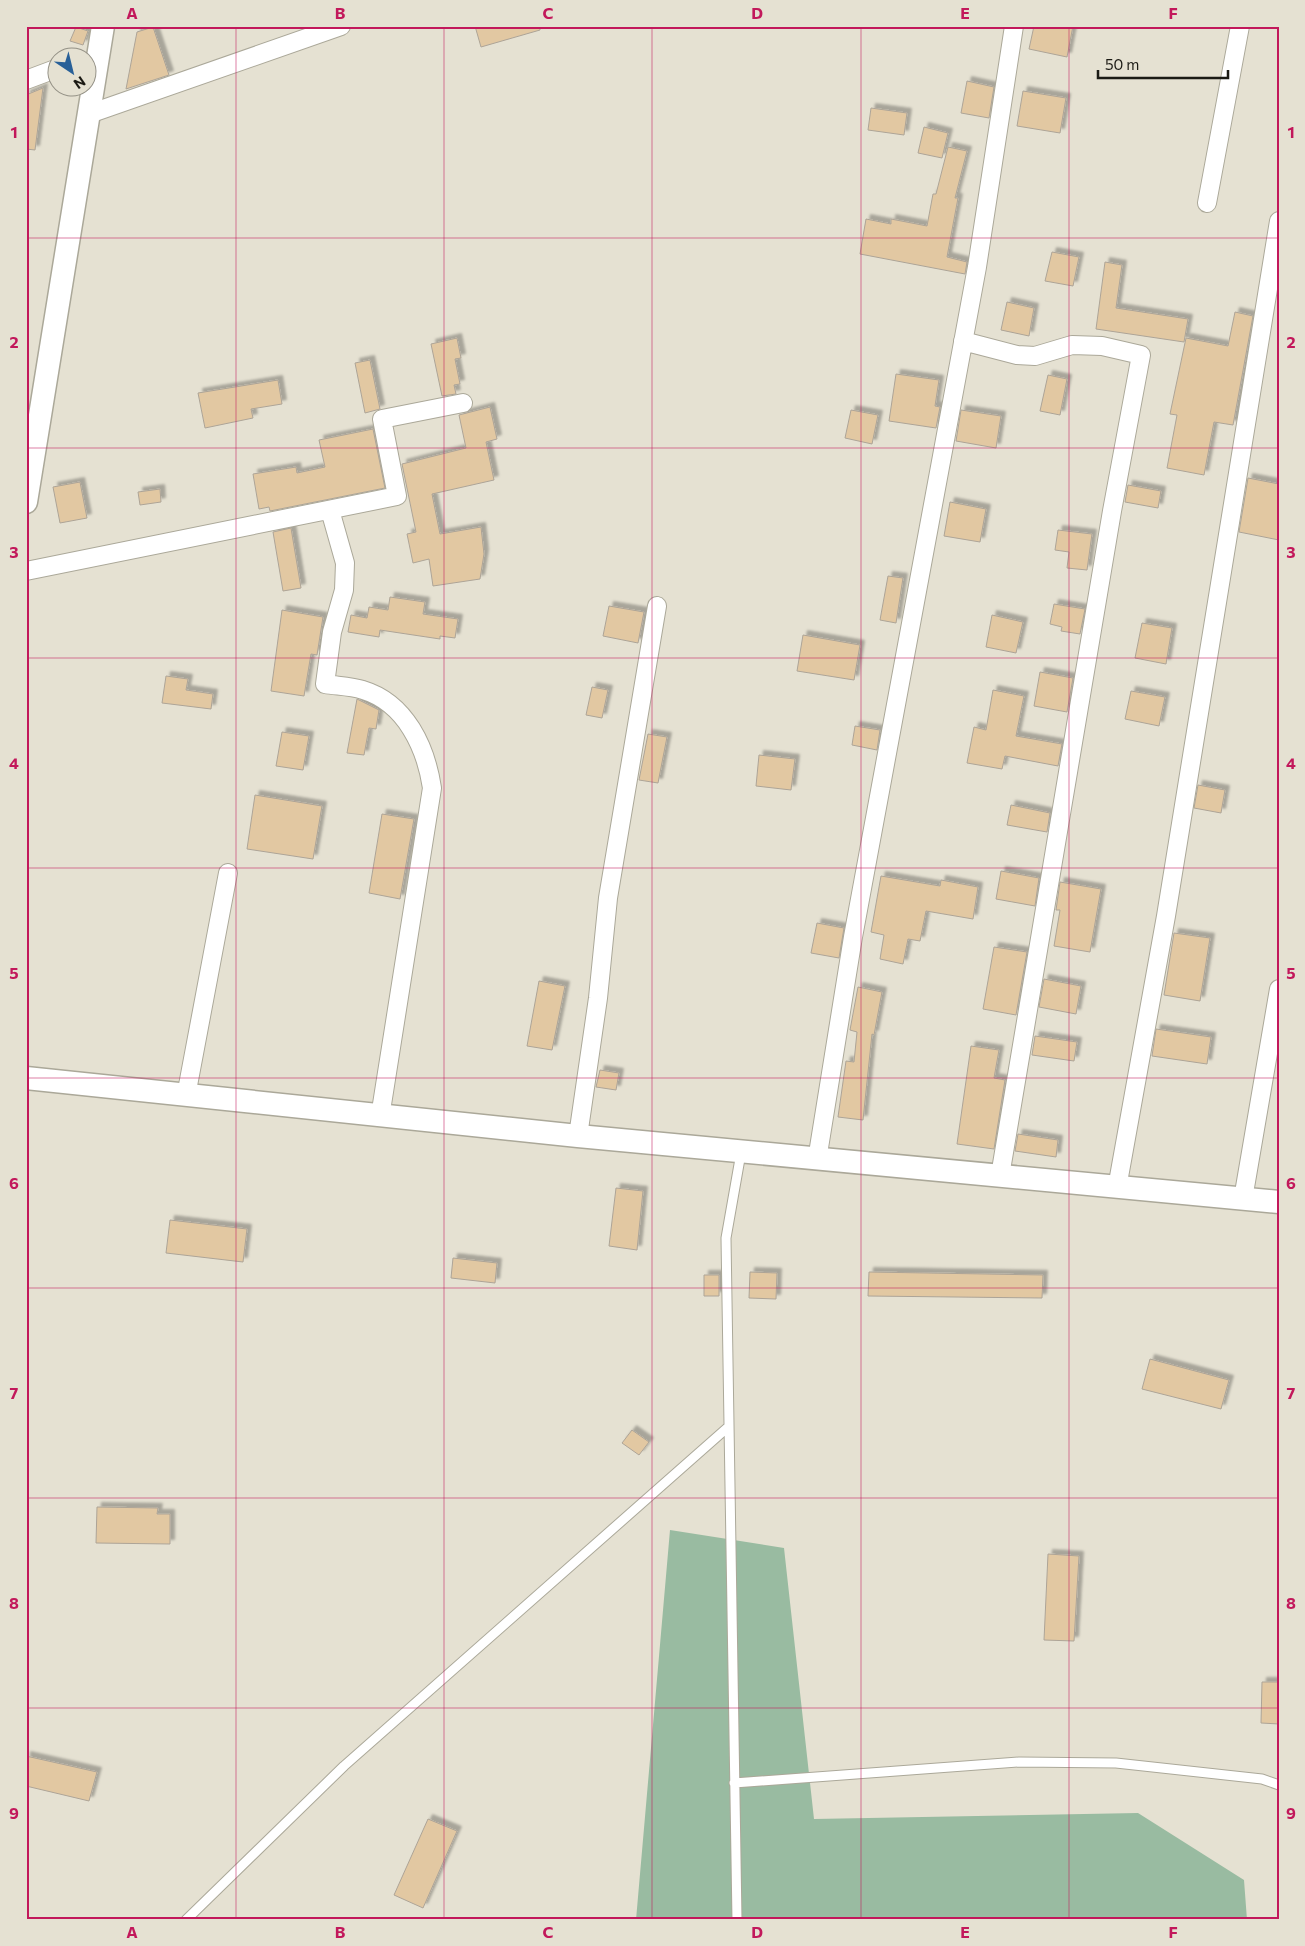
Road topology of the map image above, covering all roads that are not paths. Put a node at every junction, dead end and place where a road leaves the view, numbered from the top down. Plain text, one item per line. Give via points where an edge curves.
1 (103, 26) edge
2 (341, 26) edge
3 (1014, 26) edge
4 (1240, 26) edge
5 (96, 48) edge
6 (48, 72) edge
7 (26, 80) edge
8 (90, 98) edge
9 (89, 114) junction
10 (1207, 203) dead end
11 (1279, 221) edge
12 (963, 342) junction
13 (464, 403) dead end
14 (26, 502) edge
15 (330, 510) junction
16 (26, 571) edge
17 (657, 606) dead end
18 (228, 873) dead end
19 (1279, 989) edge
20 (26, 1078) edge
21 (186, 1096) junction
22 (380, 1117) junction
23 (578, 1136) junction
24 (741, 1153) junction
25 (817, 1160) junction
26 (1000, 1176) junction
27 (1117, 1188) junction
28 (1242, 1199) junction
29 (1279, 1202) edge
30 (727, 1428) junction
31 (734, 1783) junction
32 (1279, 1785) edge
33 (186, 1920) edge
34 (737, 1920) edge

1 - 5 street
2 - 9 street
3 - 12 street
4 - 10 street
6 - 7 street
8 - 9 street
9 - 14 street
11 - 27 street via 1166,916
12 - 25 street via 853,937
12 - 26 street via 1017,355 1035,356 1072,345 1102,346 1141,355
13 - 15 street via 382,420 397,496
15 - 16 street
15 - 22 street via 345,564 344,590 332,632 325,684 364,690 391,704 414,732 428,762 432,788
17 - 23 street via 608,898 598,998
18 - 21 street
19 - 28 street
20 - 21 street
21 - 22 street
22 - 23 street
23 - 24 street
24 - 25 street
24 - 30 lane via 726,1238
25 - 26 street
26 - 27 street
27 - 28 street
28 - 29 street
30 - 31 lane
30 - 33 lane via 344,1766
31 - 32 lane via 1019,1762 1116,1764 1262,1779
31 - 34 lane

